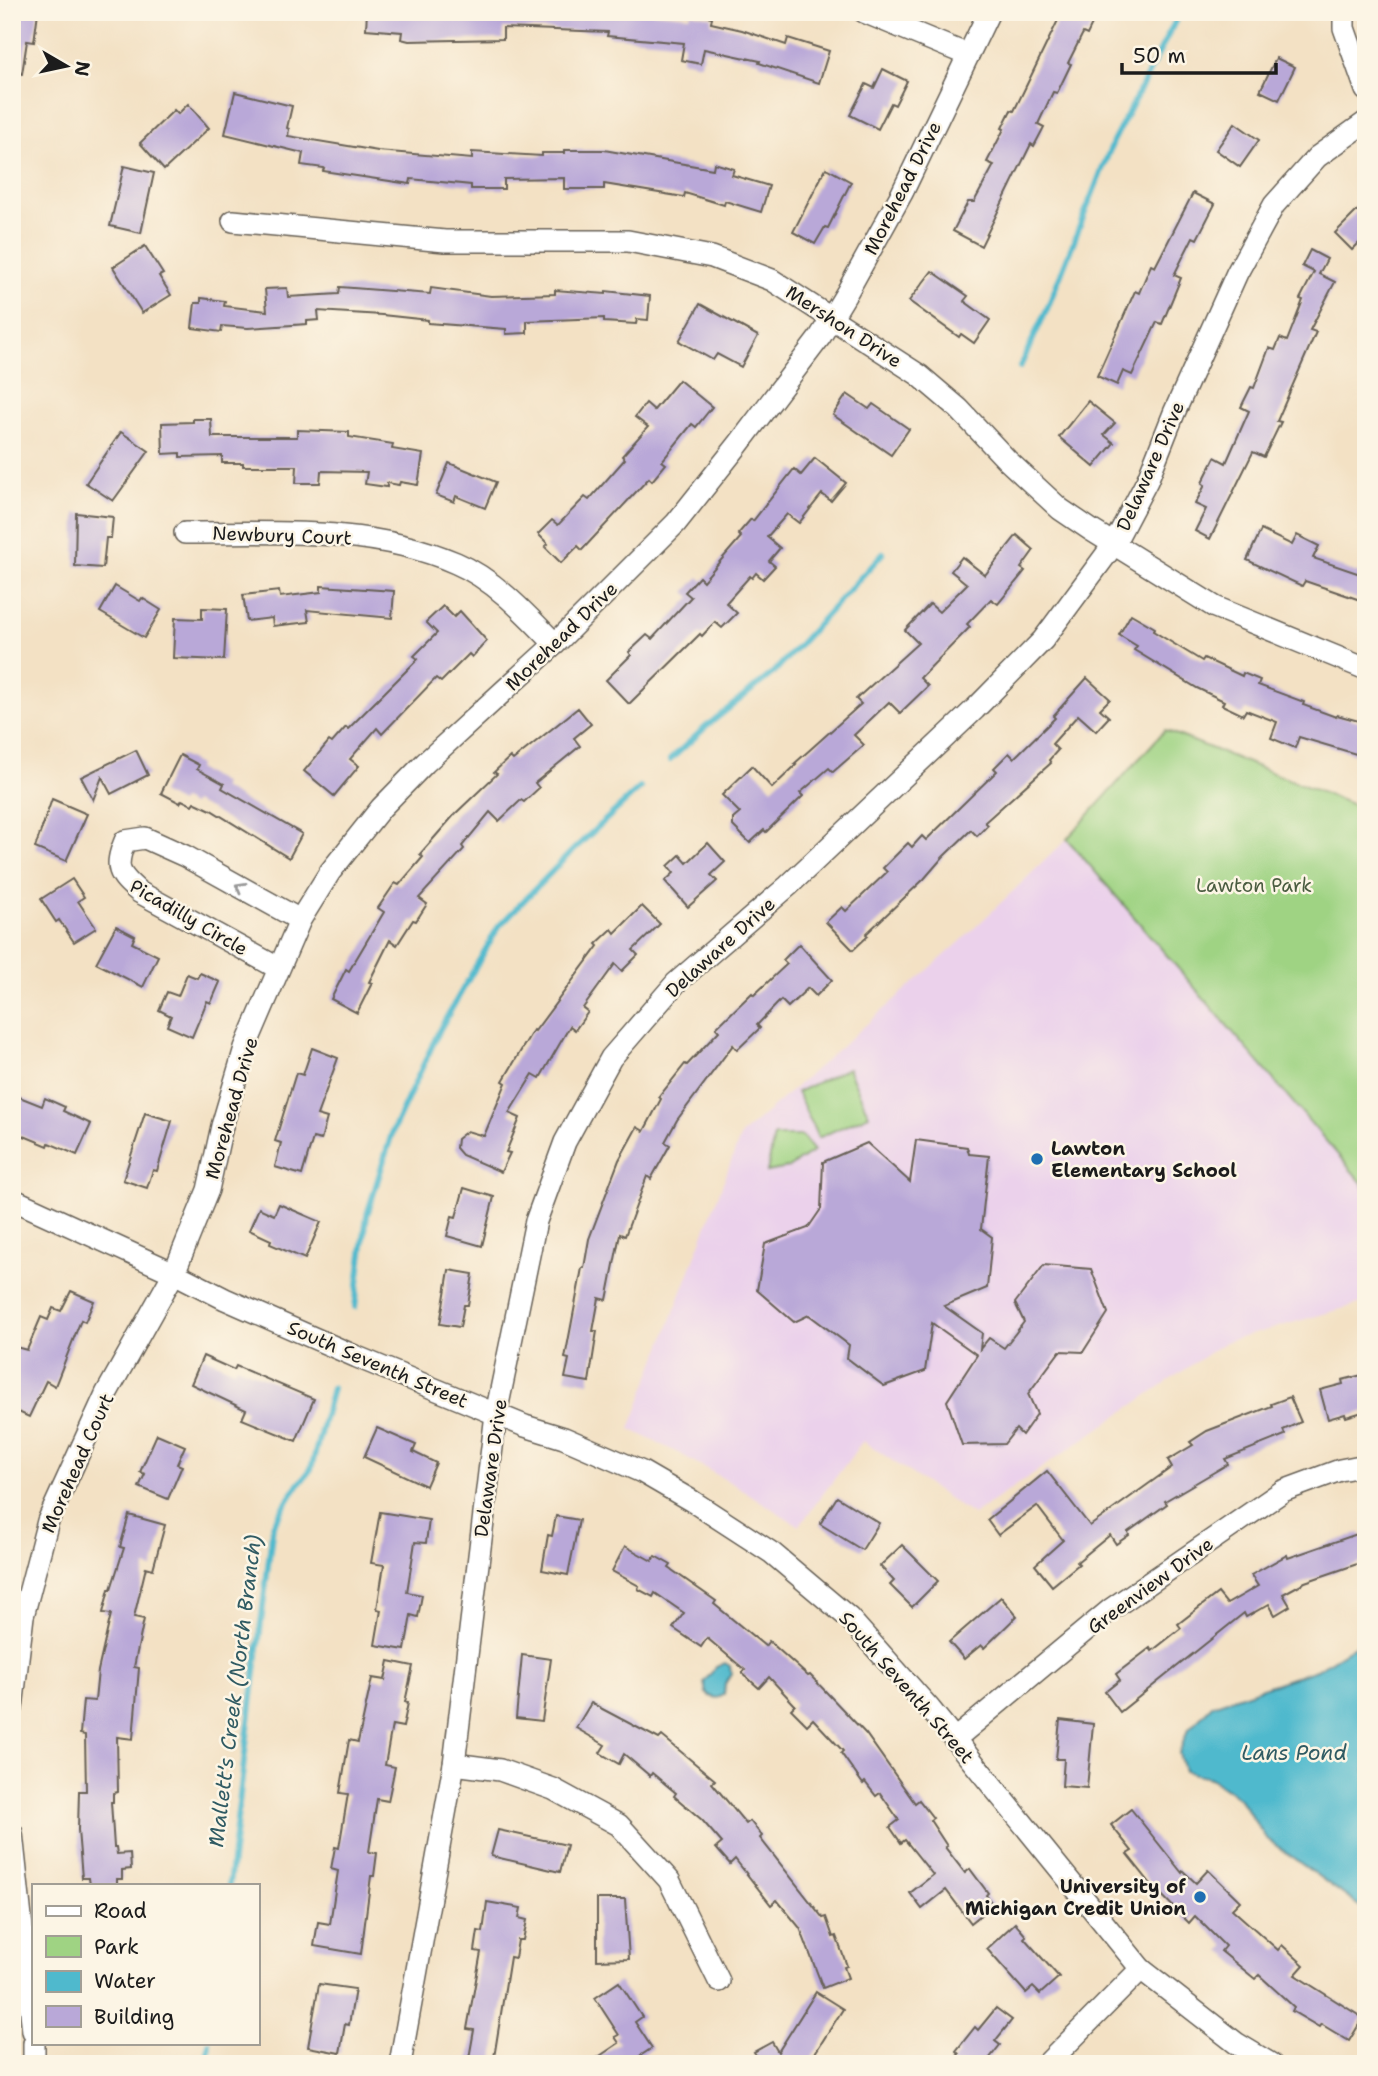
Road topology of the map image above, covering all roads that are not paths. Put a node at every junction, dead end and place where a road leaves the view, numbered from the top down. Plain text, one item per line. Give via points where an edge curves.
1 (864, 12) edge
2 (989, 12) edge
3 (1344, 12) edge
4 (968, 55) junction
5 (1366, 90) edge
6 (1366, 122) edge
7 (233, 221) dead end
8 (832, 318) junction
9 (186, 533) dead end
10 (1114, 544) junction
11 (555, 644) junction
12 (1366, 669) edge
13 (300, 920) junction
14 (278, 968) junction
15 (12, 1199) edge
16 (174, 1273) junction
17 (496, 1414) junction
18 (1366, 1465) edge
19 (12, 1708) edge
20 (955, 1740) junction
21 (454, 1764) junction
22 (12, 1833) edge
23 (1140, 1969) junction
24 (719, 1981) dead end
25 (32, 2022) edge
26 (34, 2044) edge
27 (34, 2064) edge
28 (400, 2064) edge
29 (1047, 2064) edge
30 (1270, 2064) edge

1 - 4 street
2 - 4 street, Morehead Drive
3 - 5 street via 1344,27
4 - 8 street, Morehead Drive via 902,193
6 - 10 street, Delaware Drive via 1317,158 1274,205 1237,273 1147,481
7 - 8 street, Mershon Drive via 445,241 628,241 712,257 772,280
8 - 10 street, Mershon Drive via 919,375 1060,509
8 - 11 street, Morehead Drive via 676,523
9 - 11 street, Newbury Court via 317,533 394,542 458,563 507,596
10 - 12 street, Mershon Drive via 1214,607
10 - 17 street, Delaware Drive via 1043,640 788,886 676,983 611,1058 565,1142 536,1221
11 - 13 street, Morehead Drive via 381,808 330,872
13 - 14 street, Morehead Drive
13 -> 14 street, Picadilly Circle via 185,856 145,838 125,841 117,859 122,878 139,892
14 - 16 street, Morehead Drive via 245,1048 208,1190
15 - 16 street, South Seventh Street
16 - 17 street, South Seventh Street via 357,1357
16 - 19 street, Morehead Court via 106,1394 48,1521 23,1616
17 - 20 street, South Seventh Street via 642,1472 772,1553 849,1618
17 - 21 street, Delaware Drive
18 - 20 street, Greenview Drive via 1283,1492 1110,1611
20 - 23 street, South Seventh Street
21 - 24 street via 500,1770 553,1789 619,1825 669,1880
21 - 28 street, Delaware Drive
22 - 25 street
23 - 29 street
23 - 30 street, South Seventh Street
26 - 27 street

